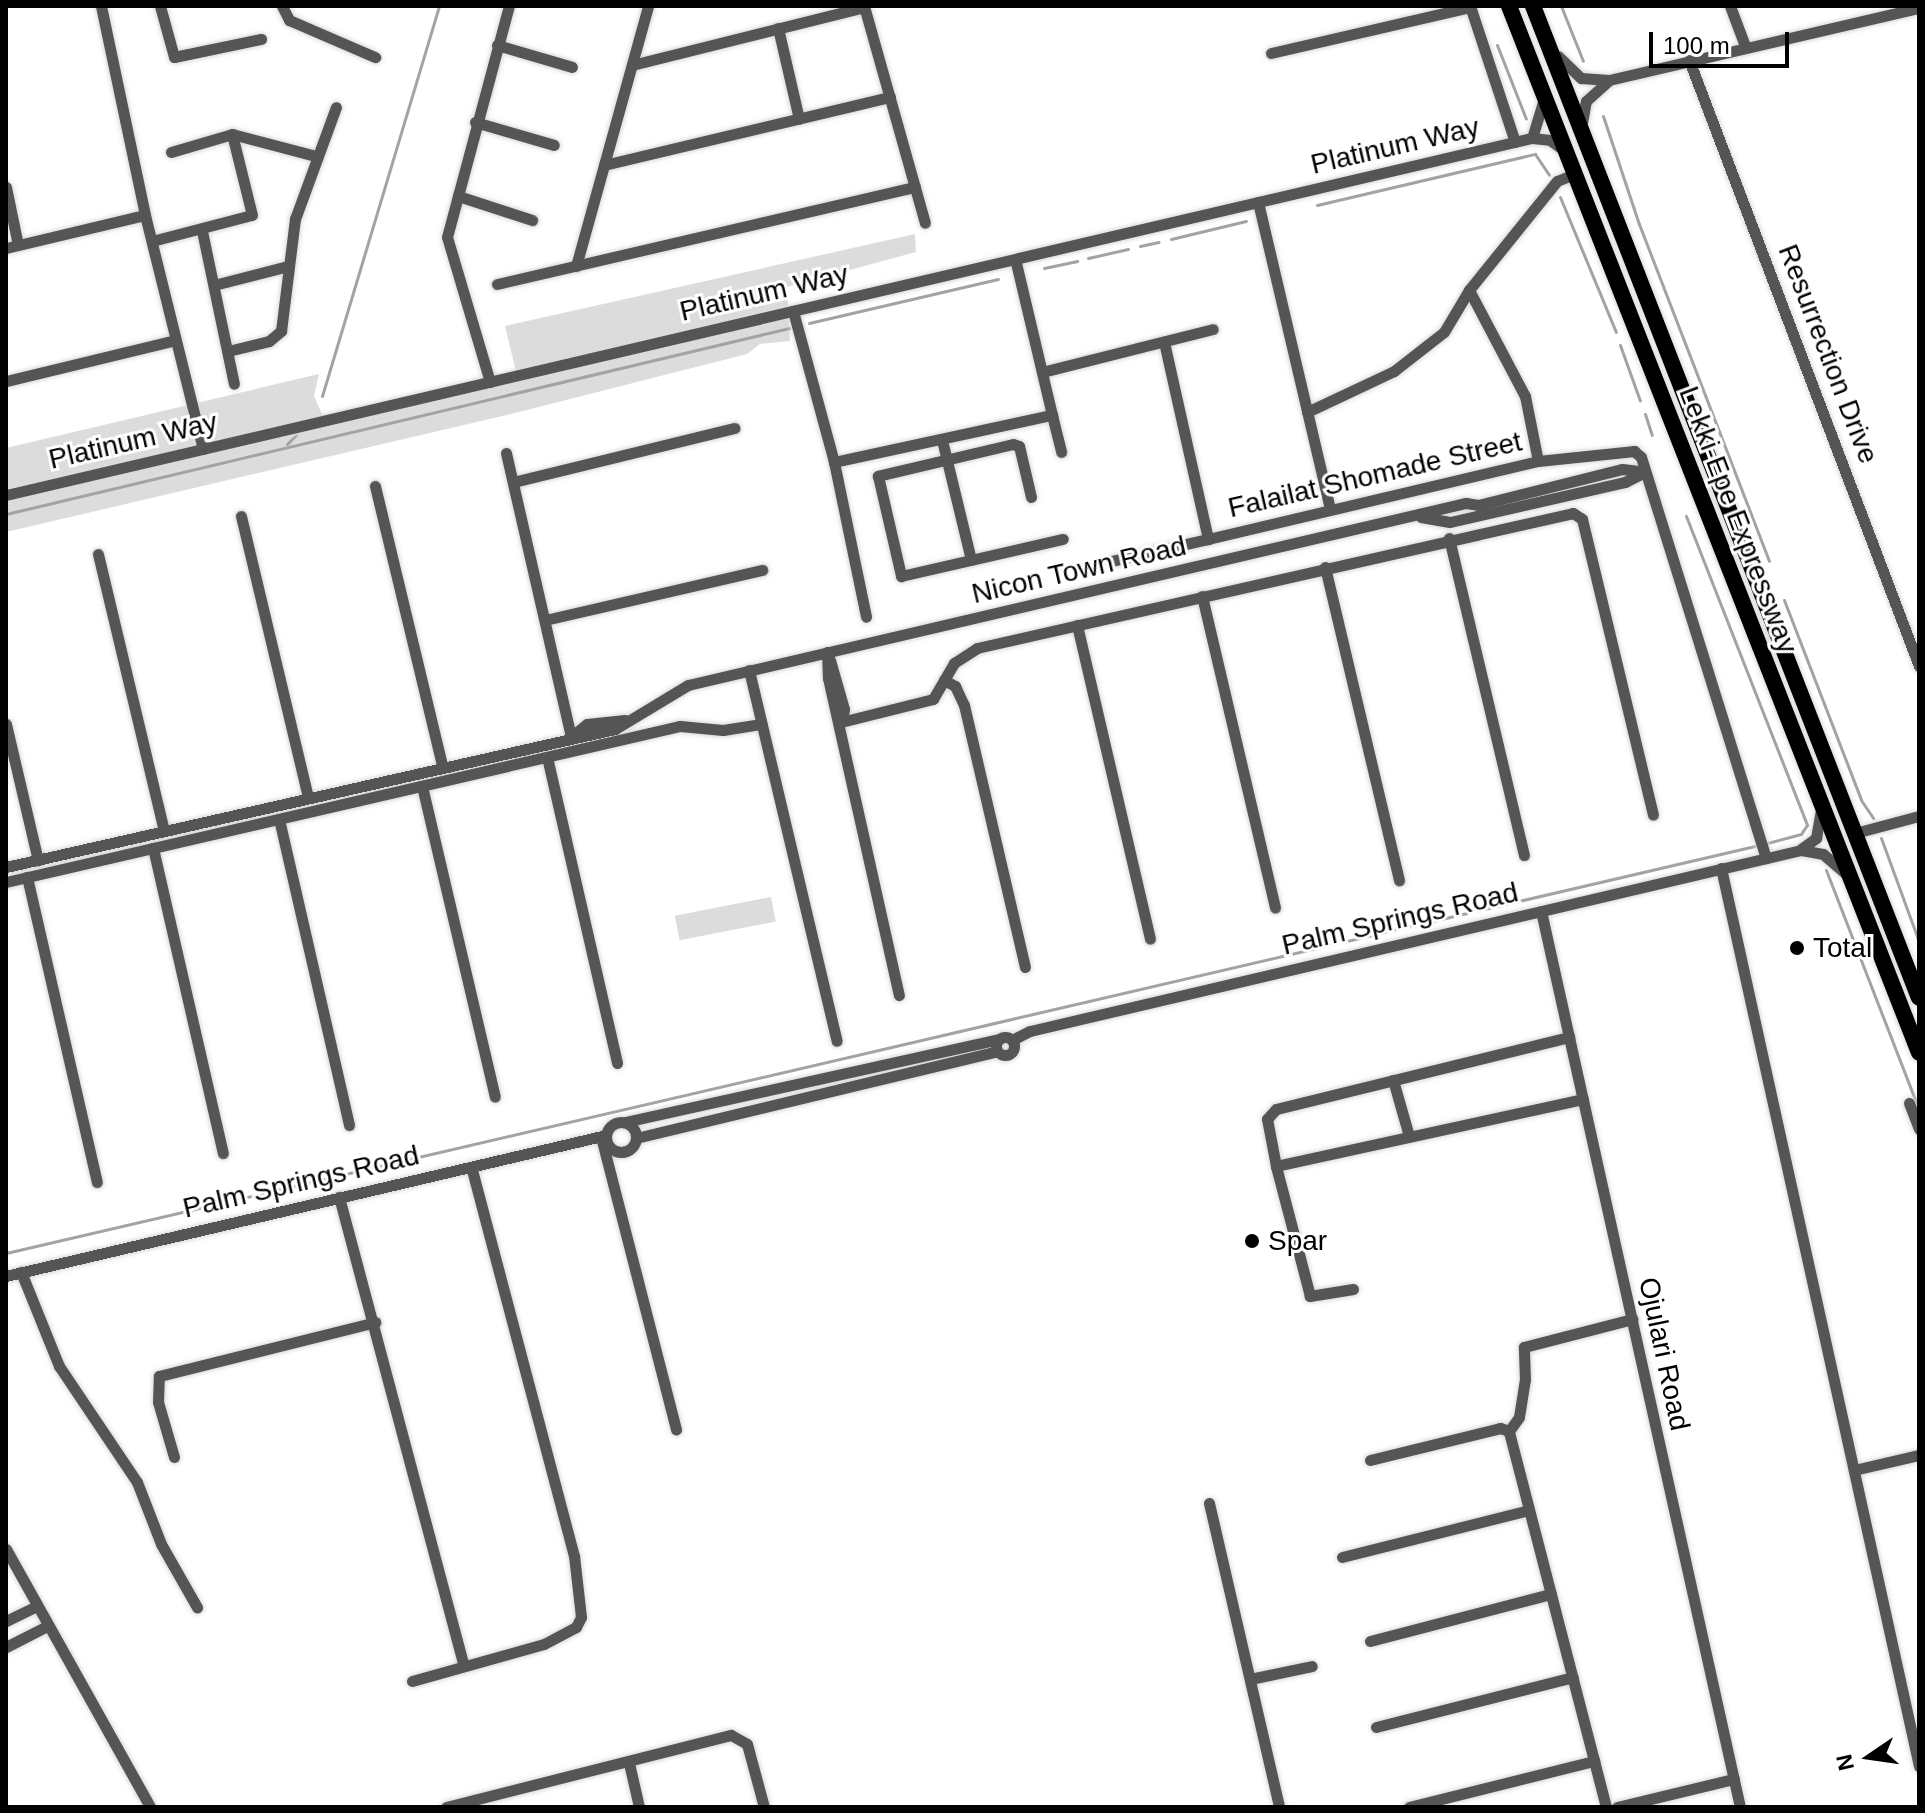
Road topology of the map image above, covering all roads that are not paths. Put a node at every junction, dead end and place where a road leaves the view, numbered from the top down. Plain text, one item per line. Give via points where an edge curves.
1 (101, 6) edge
2 (160, 6) edge
3 (282, 6) edge
4 (509, 6) edge
5 (648, 6) edge
6 (864, 6) edge
7 (1509, 6) edge
8 (1533, 6) edge
9 (1730, 6) edge
10 (1471, 7) edge
11 (1919, 8) edge
12 (778, 28) junction
13 (1544, 33) junction
14 (261, 39) dead end
15 (497, 45) junction
16 (1745, 46) junction
17 (1271, 53) dead end
18 (375, 57) dead end
19 (1689, 60) junction
20 (632, 65) junction
21 (572, 67) dead end
22 (1609, 80) junction
23 (1543, 92) junction
24 (890, 97) junction
25 (336, 107) dead end
26 (799, 119) junction
27 (475, 122) junction
28 (232, 134) junction
29 (1532, 138) junction
30 (1584, 140) junction
31 (1515, 142) junction
32 (554, 145) dead end
33 (1566, 151) junction
34 (171, 152) dead end
35 (316, 156) junction
36 (604, 165) junction
37 (1574, 174) junction
38 (6, 187) edge
39 (915, 187) junction
40 (458, 196) junction
41 (1258, 202) junction
42 (145, 215) junction
43 (532, 220) dead end
44 (925, 223) dead end
45 (202, 231) junction
46 (152, 241) junction
47 (12, 246) edge
48 (1015, 259) junction
49 (288, 266) junction
50 (576, 266) junction
51 (497, 284) dead end
52 (214, 285) junction
53 (1469, 290) junction
54 (793, 311) junction
55 (1213, 329) dead end
56 (175, 340) junction
57 (1164, 342) junction
58 (228, 351) junction
59 (1042, 372) junction
60 (6, 381) edge
61 (490, 382) junction
62 (234, 384) dead end
63 (1307, 412) junction
64 (1052, 415) junction
65 (734, 428) dead end
66 (942, 440) junction
67 (203, 449) junction
68 (1061, 452) dead end
69 (506, 453) dead end
70 (948, 458) junction
71 (1538, 461) junction
72 (834, 462) junction
73 (1645, 472) junction
74 (513, 482) junction
75 (375, 486) dead end
76 (6, 495) edge
77 (1031, 497) dead end
78 (1447, 508) junction
79 (1330, 509) junction
80 (1479, 510) junction
81 (241, 516) dead end
82 (1420, 517) junction
83 (1450, 522) junction
84 (1449, 538) junction
85 (1063, 539) dead end
86 (1208, 539) junction
87 (98, 554) dead end
88 (971, 560) junction
89 (1112, 561) dead end
90 (1325, 567) junction
91 (762, 570) dead end
92 (1202, 596) junction
93 (866, 617) dead end
94 (545, 620) junction
95 (1077, 625) junction
96 (827, 652) junction
97 (1919, 666) edge
98 (749, 670) junction
99 (944, 680) junction
100 (841, 722) junction
101 (6, 724) edge
102 (762, 724) junction
103 (571, 736) junction
104 (547, 757) junction
105 (442, 766) junction
106 (422, 786) junction
107 (1818, 794) junction
108 (308, 797) junction
109 (1653, 815) dead end
110 (1919, 816) edge
111 (279, 819) junction
112 (164, 830) junction
113 (1855, 833) junction
114 (153, 848) junction
115 (1763, 850) junction
116 (1801, 850) junction
117 (1524, 855) dead end
118 (38, 860) junction
119 (6, 867) edge
120 (1721, 868) junction
121 (27, 877) junction
122 (1399, 880) dead end
123 (1852, 880) junction
124 (6, 882) edge
125 (1275, 908) dead end
126 (1541, 911) junction
127 (1150, 939) dead end
128 (1025, 967) dead end
129 (899, 995) dead end
130 (1919, 998) edge
131 (1569, 1037) junction
132 (837, 1041) dead end
133 (1003, 1043) junction
134 (1919, 1053) edge
135 (617, 1063) dead end
136 (1393, 1080) junction
137 (495, 1097) dead end
138 (1583, 1099) junction
139 (1909, 1103) dead end
140 (625, 1122) junction
141 (349, 1125) dead end
142 (1919, 1129) edge
143 (604, 1136) junction
144 (1409, 1136) junction
145 (636, 1138) junction
146 (223, 1153) dead end
147 (1276, 1166) junction
148 (471, 1167) junction
149 (97, 1182) dead end
150 (339, 1197) junction
151 (21, 1272) junction
152 (6, 1276) edge
153 (1353, 1289) dead end
154 (1632, 1319) junction
155 (375, 1322) junction
156 (676, 1430) dead end
157 (1509, 1431) junction
158 (1919, 1455) edge
159 (174, 1457) dead end
160 (1370, 1460) dead end
161 (1854, 1470) junction
162 (1209, 1503) dead end
163 (1529, 1510) junction
164 (6, 1549) edge
165 (1342, 1557) dead end
166 (1551, 1594) junction
167 (37, 1606) junction
168 (197, 1607) dead end
169 (6, 1621) edge
170 (47, 1626) junction
171 (1370, 1641) dead end
172 (6, 1647) edge
173 (464, 1666) junction
174 (1312, 1666) dead end
175 (1573, 1677) junction
176 (1250, 1679) junction
177 (412, 1681) dead end
178 (1376, 1727) dead end
179 (1594, 1761) junction
180 (629, 1763) junction
181 (1919, 1766) edge
182 (1734, 1779) junction
183 (150, 1807) edge
184 (446, 1807) edge
185 (639, 1807) edge
186 (764, 1807) edge
187 (1279, 1807) edge
188 (1409, 1807) edge
189 (1606, 1807) edge
190 (1617, 1807) edge
191 (1740, 1807) edge

1 - 42 street
2 - 14 street via 174,57
3 - 18 street via 289,20
4 - 15 street
5 - 20 street
6 - 12 street
6 - 24 street
7 - 23 highway, Lekki-Epe Expressway
8 - 13 highway, Lekki-Epe Expressway
9 - 16 street
10 - 17 street
10 - 31 street
11 - 16 street
12 - 20 street
12 - 26 street
13 - 22 street via 1571,73
13 - 30 highway, Lekki-Epe Expressway
15 - 21 street
15 - 27 street
16 - 19 street
19 - 22 street
19 - 97 street, Resurrection Drive
20 - 36 street
22 - 30 street via 1586,101
23 - 29 street via 1544,108
23 - 33 highway, Lekki-Epe Expressway
24 - 26 street
24 - 39 street
25 - 35 street
26 - 36 street
27 - 32 street
27 - 40 street
28 - 34 street
28 - 35 street
28 - 45 street via 252,215
29 - 31 street, Platinum Way
29 - 33 street via 1550,140
30 - 113 highway, Lekki-Epe Expressway
31 - 41 street, Platinum Way
33 - 37 highway, Lekki-Epe Expressway
35 - 49 street via 295,219
36 - 50 street
37 - 53 street via 1557,181
37 - 107 highway, Lekki-Epe Expressway
38 - 47 street
39 - 44 street
39 - 50 street
40 - 43 street
40 - 61 street via 447,237
41 - 48 street, Platinum Way
41 - 63 street
42 - 46 street
42 - 47 street
45 - 46 street
45 - 52 street
46 - 56 street
48 - 54 street, Platinum Way
48 - 59 street
49 - 52 street
49 - 58 street via 276,338
50 - 51 street
52 - 58 street
53 - 63 street via 1444,332 1394,371
53 - 71 street via 1525,396
54 - 61 street, Platinum Way
54 - 72 street
55 - 57 street
56 - 60 street
56 - 67 street
57 - 59 street
57 - 86 street, Falailat Shomade Street
58 - 62 street
59 - 64 street
61 - 67 street, Platinum Way
63 - 79 street
64 - 66 street
64 - 68 street
65 - 74 street
66 - 70 street
66 - 72 street
67 - 76 street, Platinum Way
69 - 74 street
70 - 77 street via 1019,446
70 - 88 street
70 - 88 street via 878,476 901,576
71 - 73 street, Falailat Shomade Street via 1625,448 1641,457
71 - 79 street, Falailat Shomade Street
72 - 93 street
73 - 80 street, Nicon Town Road via 1622,469
73 - 115 street
74 - 94 street
75 - 105 street
78 - 80 street, Nicon Town Road
78 - 82 street, Nicon Town Road
78 - 83 street
79 - 86 street, Falailat Shomade Street
80 - 83 street, Nicon Town Road
81 - 108 street
82 - 83 street, Nicon Town Road
82 - 96 street, Nicon Town Road
84 - 90 street
84 - 109 street via 1556,513 1582,519
84 - 117 street
85 - 88 street
86 - 89 street
87 - 112 street
90 - 92 street
90 - 122 street
91 - 94 street
92 - 95 street
92 - 125 street
94 - 103 street
95 - 99 street via 969,652
95 - 127 street
96 - 98 street, Nicon Town Road
96 - 100 street via 844,709
98 - 102 street
98 - 103 street, Nicon Town Road via 688,685 615,729
99 - 100 street via 925,703
99 - 128 street via 955,686 964,705
100 - 129 street
101 - 118 street
102 - 104 street via 723,730 680,726
102 - 132 street
103 - 105 street, Nicon Town Road
104 - 106 street
104 - 135 street
105 - 108 street, Nicon Town Road
106 - 111 street
106 - 137 street
107 - 116 street via 1820,828
107 - 123 highway, Lekki-Epe Expressway
108 - 112 street, Nicon Town Road
110 - 113 street
111 - 114 street
111 - 141 street
112 - 118 street, Nicon Town Road
113 - 130 highway, Lekki-Epe Expressway
114 - 121 street
114 - 146 street
115 - 116 street, Palm Springs Road
115 - 120 street, Palm Springs Road
116 - 123 street via 1823,854
118 - 119 street, Nicon Town Road
120 - 126 street, Palm Springs Road
120 - 161 street
121 - 124 street
121 - 149 street
123 - 134 highway, Lekki-Epe Expressway
126 - 131 street, Ojulari Road
126 - 133 street, Palm Springs Road via 1030,1031
131 - 136 street
131 - 138 street, Ojulari Road
133 - 140 street
133 - 145 street
136 - 144 street
136 - 147 street via 1269,1114
138 - 144 street
138 - 154 street, Ojulari Road
139 - 142 street
140 - 143 street via 611,1126
140 - 145 street
143 - 145 street via 620,1152 633,1147
143 - 148 street, Palm Springs Road
143 - 156 street
144 - 147 street
147 - 153 street via 1310,1296
148 - 150 street, Palm Springs Road
148 - 173 street via 583,1603 576,1627 561,1636
150 - 151 street, Palm Springs Road
150 - 155 street
151 - 152 street, Palm Springs Road
151 - 168 street via 59,1366 137,1482 161,1544
154 - 157 street via 1524,1347 1519,1417
154 - 182 street, Ojulari Road
155 - 159 street via 159,1376 155,1388
155 - 173 street
157 - 160 street via 1500,1428
157 - 163 street
158 - 161 street
161 - 181 street
162 - 176 street
163 - 165 street
163 - 166 street
164 - 167 street
166 - 171 street
166 - 175 street
167 - 169 street
167 - 170 street
170 - 172 street
170 - 183 street
173 - 177 street
174 - 176 street
175 - 178 street
175 - 179 street
176 - 187 street
179 - 188 street
179 - 189 street
180 - 184 street
180 - 185 street
180 - 186 street via 731,1735 741,1737
182 - 190 street
182 - 191 street, Ojulari Road

